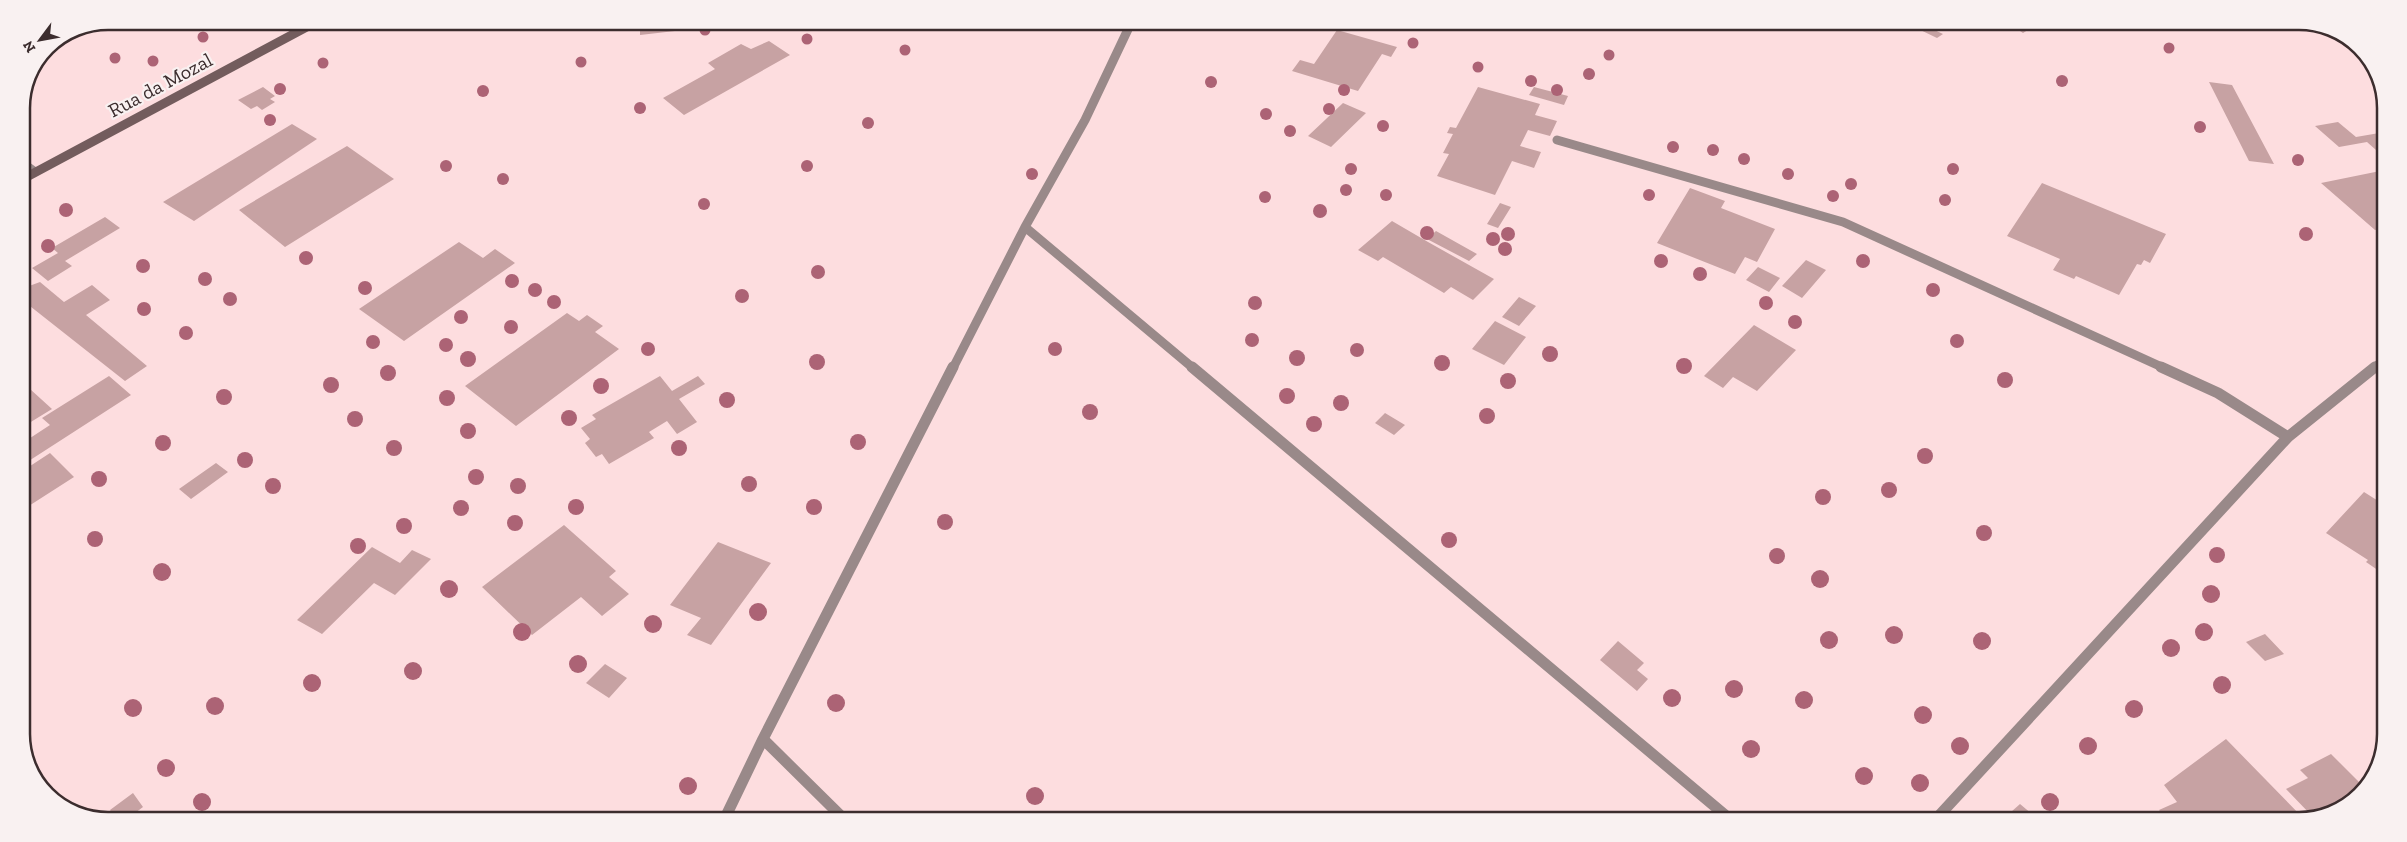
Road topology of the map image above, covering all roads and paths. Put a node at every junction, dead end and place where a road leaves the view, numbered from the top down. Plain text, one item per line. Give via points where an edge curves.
1 (301, 30) edge
2 (1128, 30) edge
3 (1557, 140) dead end
4 (30, 168) edge
5 (35, 172) junction
6 (30, 175) edge
7 (1025, 227) junction
8 (2377, 366) edge
9 (2288, 437) junction
10 (762, 739) junction
11 (728, 812) edge
12 (837, 812) edge
13 (1721, 812) edge
14 (1942, 812) edge

1 - 5 main road, Rua da Mozal
2 - 7 street via 1085,120
3 - 9 street via 1843,222 2218,393
4 - 5 street
5 - 6 main road, Rua da Mozal
7 - 10 street
7 - 13 street
8 - 9 street
9 - 14 street
10 - 11 street
10 - 12 street

